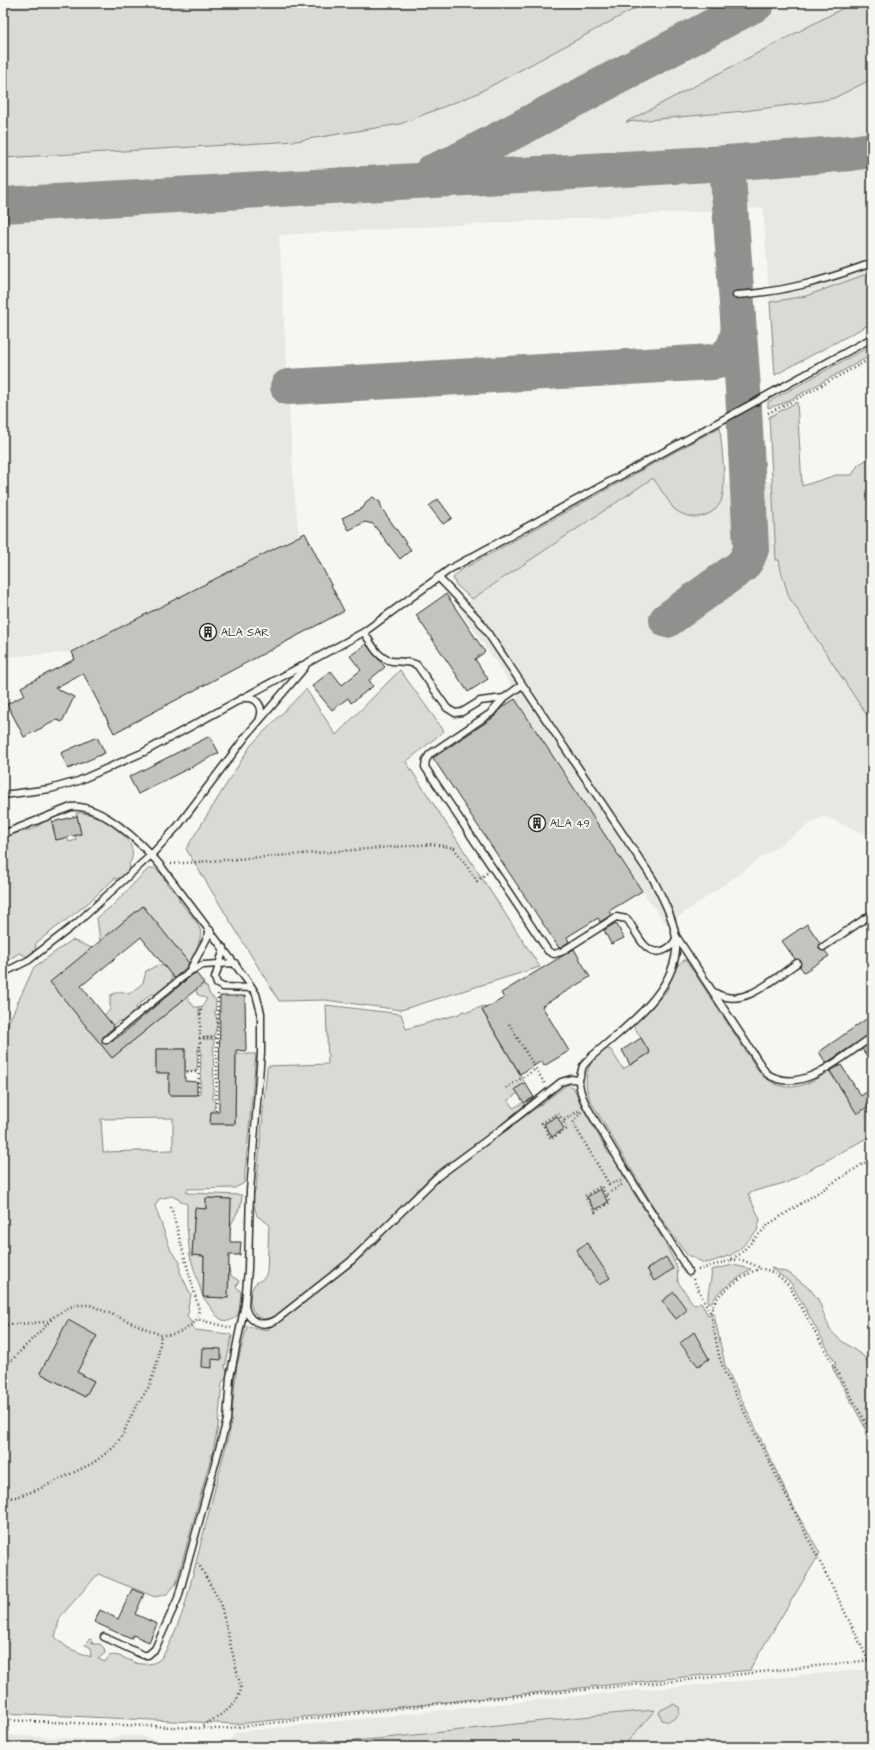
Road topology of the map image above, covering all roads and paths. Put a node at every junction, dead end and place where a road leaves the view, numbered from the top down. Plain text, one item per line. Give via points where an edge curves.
1 (872, 263) edge
2 (736, 295) dead end
3 (872, 338) edge
4 (872, 358) edge
5 (768, 413) dead end
6 (438, 577) junction
7 (364, 632) junction
8 (308, 664) junction
9 (522, 684) junction
10 (246, 698) junction
11 (504, 698) junction
12 (258, 721) junction
13 (3, 795) edge
14 (3, 834) edge
15 (151, 855) junction
16 (160, 865) junction
17 (492, 869) junction
18 (872, 914) edge
19 (210, 930) junction
20 (675, 936) junction
21 (823, 947) dead end
22 (224, 948) junction
23 (235, 963) junction
24 (797, 963) dead end
25 (219, 964) junction
26 (189, 972) junction
27 (3, 973) edge
28 (252, 988) junction
29 (218, 991) dead end
30 (713, 992) junction
31 (201, 1003) dead end
32 (509, 1024) dead end
33 (872, 1037) edge
34 (199, 1038) junction
35 (217, 1038) junction
36 (106, 1040) dead end
37 (536, 1069) junction
38 (186, 1072) dead end
39 (199, 1072) junction
40 (579, 1080) junction
41 (506, 1088) dead end
42 (550, 1091) junction
43 (198, 1095) dead end
44 (577, 1105) dead end
45 (588, 1106) junction
46 (216, 1111) dead end
47 (580, 1111) junction
48 (562, 1121) junction
49 (872, 1158) edge
50 (631, 1179) junction
51 (622, 1180) dead end
52 (606, 1195) junction
53 (171, 1207) dead end
54 (728, 1261) junction
55 (765, 1269) junction
56 (689, 1272) junction
57 (245, 1304) junction
58 (711, 1314) junction
59 (53, 1317) junction
60 (197, 1319) junction
61 (3, 1325) edge
62 (239, 1330) junction
63 (161, 1335) junction
64 (3, 1369) edge
65 (872, 1434) edge
66 (3, 1498) edge
67 (193, 1548) junction
68 (104, 1637) dead end
69 (868, 1660) junction
70 (872, 1660) edge
71 (3, 1720) edge
72 (201, 1727) junction

1 - 2 lane via 802,286 769,293
3 - 6 lane
4 - 5 path
6 - 7 lane
6 - 9 lane via 479,620
7 - 8 lane
7 - 11 lane via 384,658 417,665 451,712 459,713 480,701
8 - 10 lane
8 - 12 lane
9 - 11 lane
9 - 20 lane via 653,879
10 - 12 lane via 255,700 260,706 262,712
10 - 13 lane via 144,752 91,776 50,789
11 - 17 lane via 491,712 430,754 425,763 426,771
12 - 15 lane via 199,800
14 - 15 lane via 78,806 104,815
15 - 16 lane
15 - 27 lane via 78,922 29,960
16 - 17 path via 432,844 454,848 477,881
16 - 19 lane
17 - 20 lane via 551,953 561,952 616,917 627,919 646,947 652,951 664,950 671,945
18 - 21 lane
19 - 22 lane
19 - 26 lane
20 - 30 lane
20 - 40 lane via 676,951 657,996 591,1057 583,1066
22 - 23 lane
22 - 25 lane
23 - 25 lane
23 - 28 lane
24 - 30 lane via 743,996 725,997
25 - 26 lane via 203,965
25 - 28 lane via 215,980 220,986
26 - 36 lane
28 - 57 lane via 261,1013 262,1042 250,1191
29 - 35 path
30 - 33 lane via 766,1073 778,1080 791,1082 806,1078
31 - 34 path
32 - 37 path
34 - 35 path
34 - 39 path
35 - 46 path
37 - 41 path
37 - 42 path
38 - 39 path
39 - 43 path
40 - 42 lane via 564,1080
40 - 45 lane via 582,1095
42 - 57 lane via 437,1177 351,1261 276,1320 266,1324 257,1323 249,1316
44 - 47 path
45 - 47 path
45 - 50 lane
47 - 48 path
47 - 51 path via 573,1123 609,1184
48 - 48 path via 567,1129 551,1139 542,1123 558,1114
49 - 54 path via 769,1224 747,1248
50 - 52 path
50 - 56 lane
52 - 52 path via 610,1202 595,1212 585,1196 601,1186
53 - 60 path via 199,1310
54 - 55 path via 742,1260
54 - 56 path
55 - 58 path via 756,1269 721,1294 715,1301
55 - 65 path via 790,1287
56 - 58 path
57 - 62 lane
58 - 69 path via 725,1373 820,1559
59 - 61 path via 36,1324
59 - 63 path via 75,1305 90,1305
59 - 64 path
60 - 62 path
60 - 63 path via 189,1327 167,1336
62 - 67 lane via 230,1376 227,1420
63 - 66 path via 158,1359 150,1385 135,1408 126,1430 113,1448 92,1463 37,1490 16,1497
67 - 68 lane via 178,1598 152,1652 148,1655 139,1654
67 - 72 path via 198,1565 220,1602 241,1688 234,1706
69 - 70 path
69 - 72 path via 454,1702 221,1729
71 - 72 path

